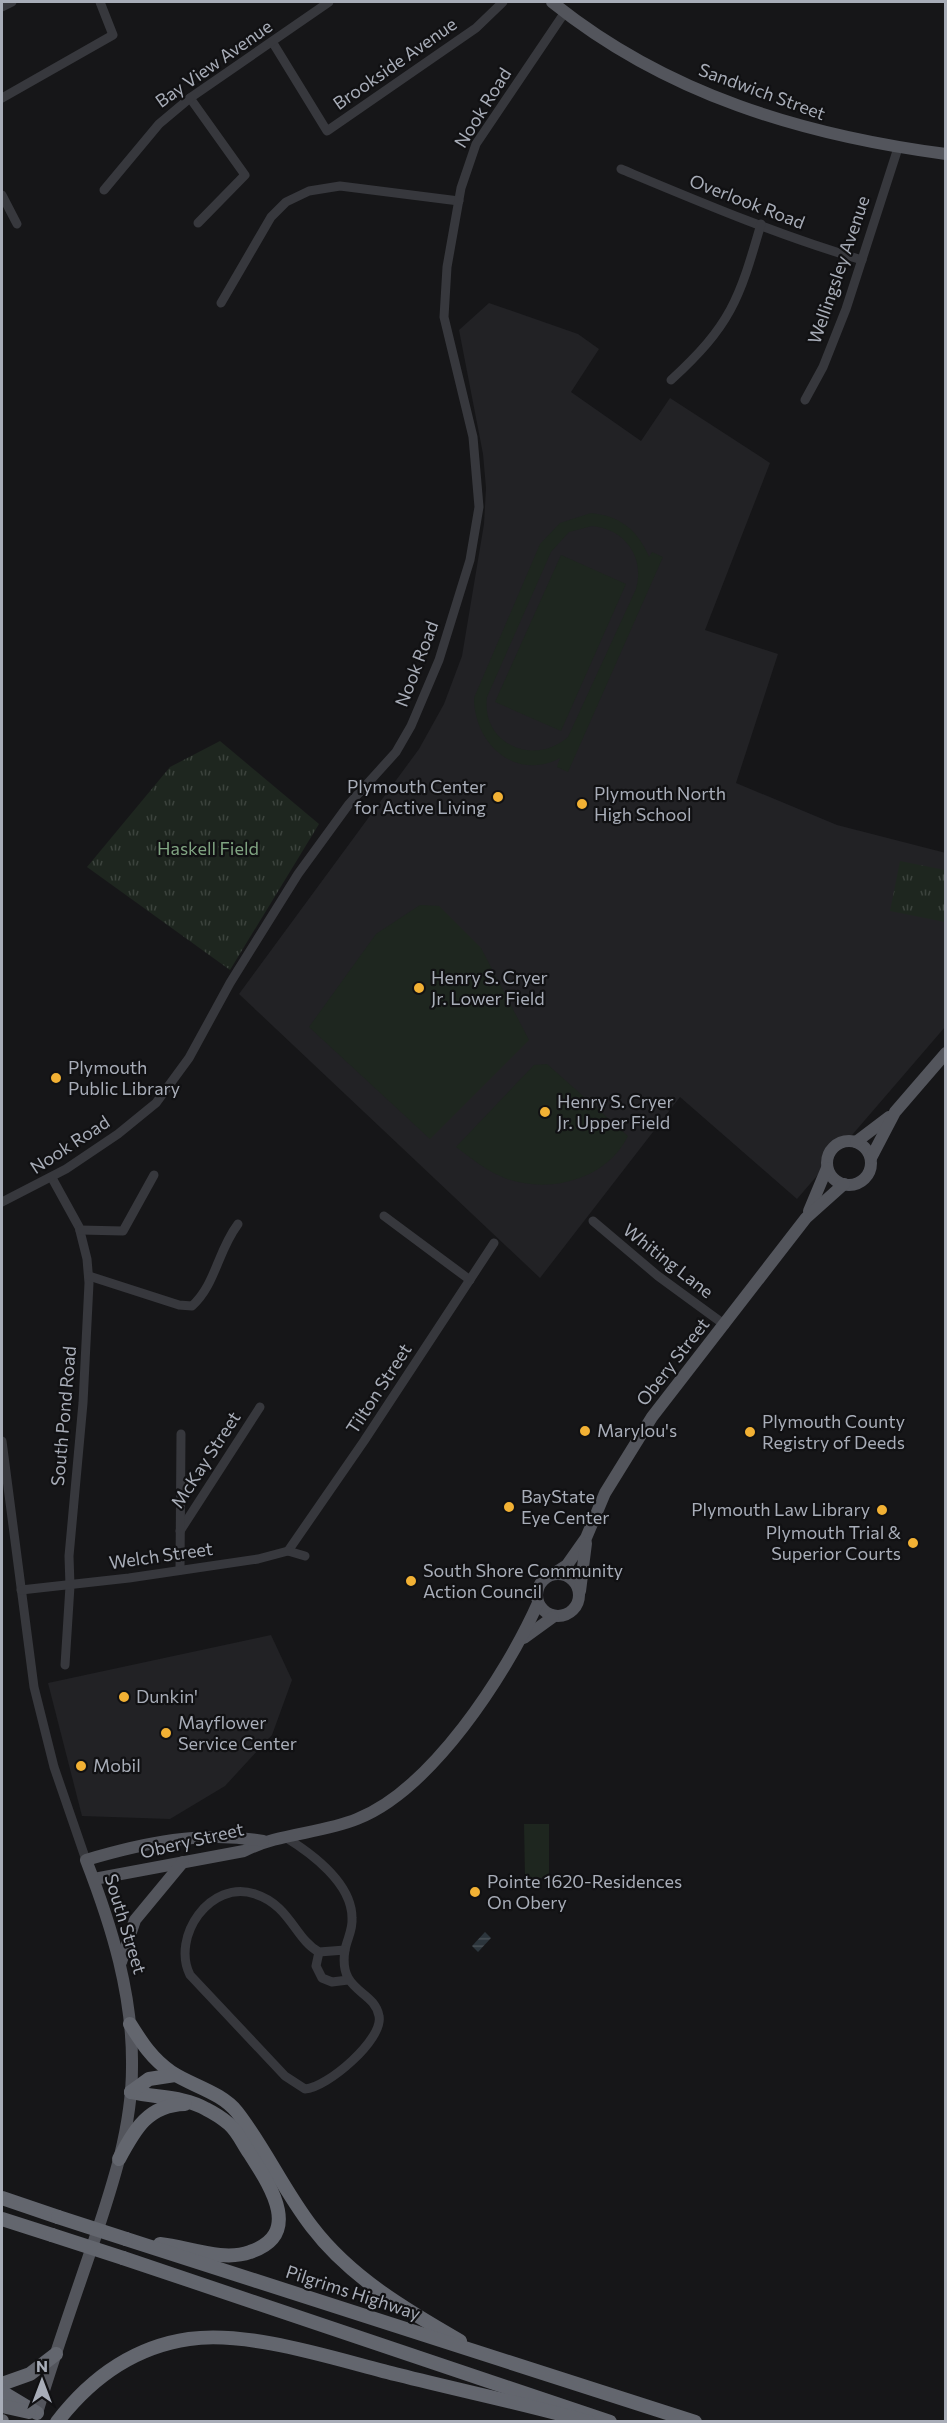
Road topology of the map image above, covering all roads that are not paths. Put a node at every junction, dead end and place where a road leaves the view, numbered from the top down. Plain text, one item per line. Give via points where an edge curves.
1 (12, 2) edge
2 (100, 2) edge
3 (329, 2) edge
4 (503, 2) edge
5 (552, 2) edge
6 (2, 7) edge
7 (565, 12) junction
8 (273, 43) junction
9 (2, 98) edge
10 (190, 98) junction
11 (898, 148) junction
12 (945, 154) edge
13 (621, 169) dead end
14 (104, 190) dead end
15 (2, 195) edge
16 (459, 201) junction
17 (198, 223) dead end
18 (17, 224) dead end
19 (761, 224) junction
20 (862, 260) junction
21 (221, 303) dead end
22 (671, 380) dead end
23 (805, 400) dead end
24 (945, 1053) edge
25 (895, 1112) junction
26 (856, 1142) junction
27 (871, 1158) junction
28 (827, 1168) junction
29 (154, 1175) dead end
30 (52, 1178) junction
31 (844, 1184) junction
32 (2, 1202) edge
33 (384, 1216) dead end
34 (806, 1218) junction
35 (593, 1221) dead end
36 (238, 1224) dead end
37 (80, 1230) junction
38 (494, 1243) dead end
39 (89, 1276) junction
40 (470, 1280) junction
41 (725, 1325) junction
42 (260, 1407) dead end
43 (181, 1434) dead end
44 (2, 1441) edge
45 (180, 1531) junction
46 (586, 1538) junction
47 (288, 1551) junction
48 (305, 1556) dead end
49 (180, 1570) junction
50 (553, 1574) junction
51 (70, 1586) junction
52 (21, 1590) junction
53 (580, 1594) junction
54 (538, 1603) junction
55 (553, 1617) junction
56 (519, 1643) junction
57 (65, 1665) dead end
58 (285, 1837) junction
59 (263, 1841) junction
60 (86, 1860) junction
61 (183, 1862) junction
62 (93, 1879) junction
63 (345, 1950) junction
64 (319, 1952) junction
65 (120, 1963) junction
66 (348, 1980) junction
67 (130, 2024) junction
68 (175, 2075) junction
69 (131, 2092) junction
70 (196, 2105) junction
71 (119, 2159) junction
72 (2, 2198) edge
73 (4, 2220) edge
74 (126, 2239) junction
75 (56, 2354) junction
76 (485, 2355) junction
77 (2, 2384) edge
78 (2, 2392) edge
79 (2, 2406) edge
80 (36, 2417) edge
81 (57, 2421) edge
82 (589, 2421) edge
83 (610, 2421) edge
84 (695, 2421) edge

1 - 6 street
2 - 9 street via 113,35
3 - 8 street, Bay View Avenue
4 - 8 street, Brookside Avenue via 476,28 327,131
5 - 7 main road, Sandwich Street
7 - 11 main road, Sandwich Street via 658,70 722,100 824,133
7 - 16 street, Nook Road via 476,144
8 - 10 street, Bay View Avenue
10 - 14 street, Bay View Avenue via 159,124
10 - 17 street via 245,175
11 - 12 main road, Sandwich Street
11 - 20 street, Wellingsley Avenue
13 - 19 street, Overlook Road
15 - 18 street
16 - 21 street via 340,186 309,191 286,202 271,217
16 - 30 street, Nook Road via 447,267 444,317 473,438 479,507 474,545 427,690 402,744 349,804 298,874 162,1096 125,1129
19 - 20 street, Overlook Road
19 - 22 street via 734,307 712,340
20 - 23 street, Wellingsley Avenue via 835,339
24 - 25 main road, Obery Street
25 - 26 main road, Obery Street
25 - 27 main road, Obery Street
26 - 27 main road
26 - 28 main road, Obery Street via 845,1141 833,1147
27 - 31 main road, Obery Street via 870,1170 863,1180
28 - 31 main road via 833,1179
28 - 34 main road, Obery Street
29 - 37 street via 123,1231
30 - 32 street, Nook Road
30 - 37 street, South Pond Road
31 - 34 main road, Obery Street
33 - 40 street
34 - 41 main road, Obery Street
35 - 41 street, Whiting Lane
36 - 39 street via 225,1242 209,1286 192,1306
37 - 39 street, South Pond Road
38 - 40 street, Tilton Street
39 - 51 street, South Pond Road
40 - 47 street, Tilton Street
41 - 46 main road, Obery Street via 636,1441 605,1493
42 - 45 street, McKay Street
43 - 45 street
44 - 52 street, South Street
45 - 49 street
46 - 50 main road, Obery Street via 567,1565
46 - 53 main road, Obery Street
47 - 48 street
47 - 49 street, Welch Street
49 - 51 street, Welch Street
50 - 53 main road via 567,1576 578,1586
50 - 54 main road, Obery Street via 538,1586
51 - 52 street, Welch Street
51 - 57 street, South Pond Road
52 - 60 street, South Street via 37,1700 54,1767
53 - 55 main road, Obery Street via 572,1612
54 - 55 main road
54 - 56 main road, Obery Street
55 - 56 main road, Obery Street
56 - 58 main road, Obery Street via 456,1734 397,1798 348,1823
58 - 59 main road, Obery Street
58 - 63 street via 316,1861 346,1896 352,1918
59 - 60 main road, Obery Street via 239,1837 178,1839
59 - 61 main road, Obery Street via 244,1851
60 - 62 main road, South Street
61 - 62 main road, Obery Street
61 - 65 main road via 135,1920
62 - 65 main road, South Street
63 - 64 street
63 - 66 street
64 - 66 street via 316,1966 322,1978 332,1982
64 - 66 street via 275,1905 253,1893 238,1891 218,1897 201,1912 188,1932 183,1955 190,1975 285,2076 305,2089 333,2078 367,2045 379,2024 377,2011
65 - 67 main road, South Street
67 - 68 highway via 147,2051
67 - 69 main road, South Street
68 - 69 highway via 150,2079
68 - 76 highway via 236,2111 308,2222 347,2265 385,2295
69 - 70 highway via 175,2097
69 - 71 main road, South Street
70 - 71 highway via 173,2105 151,2112 139,2124
70 - 74 highway via 233,2128 273,2192 279,2210 273,2236 260,2248 236,2255
71 - 75 main road, South Street
72 - 74 highway, Pilgrims Highway, bridge
73 - 83 highway, bridge
74 - 76 highway, Pilgrims Highway
75 - 77 highway via 27,2376
75 - 80 main road, South Street
76 - 84 highway, Pilgrims Highway
78 - 80 highway
79 - 80 highway
81 - 82 highway via 78,2397 119,2364 159,2346 204,2337 298,2350

